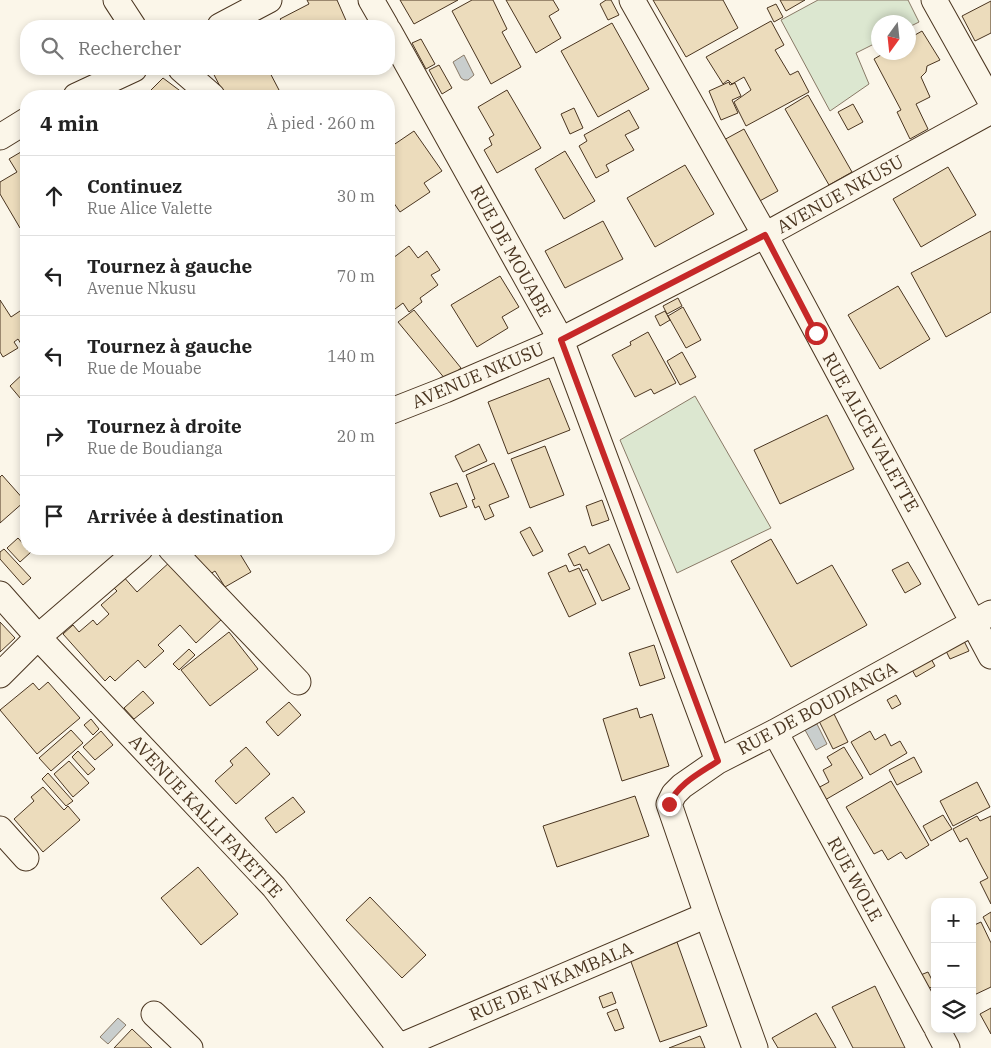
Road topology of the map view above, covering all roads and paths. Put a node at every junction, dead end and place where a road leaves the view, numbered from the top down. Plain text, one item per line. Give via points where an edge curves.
1 (116, 0) edge
2 (269, 0) edge
3 (371, 0) edge
4 (632, 0) edge
5 (934, 0) edge
6 (129, 20) edge
7 (231, 20) edge
8 (383, 20) edge
9 (395, 42) edge
10 (121, 75) edge
11 (188, 75) edge
12 (89, 90) edge
13 (205, 90) edge
14 (991, 102) edge
15 (991, 111) edge
16 (20, 124) edge
17 (0, 136) edge
18 (765, 235) junction
19 (561, 340) junction
20 (395, 410) edge
21 (133, 555) edge
22 (178, 555) edge
23 (0, 594) edge
24 (982, 618) edge
25 (38, 637) junction
26 (991, 656) edge
27 (0, 675) edge
28 (298, 682) dead end
29 (775, 732) junction
30 (718, 761) junction
31 (0, 829) edge
32 (26, 858) dead end
33 (707, 915) junction
34 (154, 1014) dead end
35 (931, 1019) edge
36 (939, 1033) edge
37 (398, 1047) edge
38 (190, 1048) edge
39 (755, 1048) edge
40 (947, 1048) edge

1 - 6 street
2 - 7 street
3 - 8 street
4 - 18 street, RUE ALICE VALETTE
5 - 14 street
9 - 19 street, RUE DE MOUABE
10 - 12 street
11 - 13 street
15 - 18 street, AVENUE NKUSU
16 - 17 street
18 - 19 street, AVENUE NKUSU
18 - 24 street, RUE ALICE VALETTE
19 - 20 street, AVENUE NKUSU
19 - 30 street, RUE DE MOUABE
21 - 25 street
22 - 28 street
23 - 25 street, AVENUE KALLI FAYETTE
24 - 26 street, RUE ALICE VALETTE
24 - 29 street, RUE DE BOUDIANGA
25 - 27 street
25 - 37 street, AVENUE KALLI FAYETTE via 274,887
29 - 30 street, RUE DE BOUDIANGA
29 - 35 street, RUE WOLE
30 - 33 street, RUE DE BOUDIANGA via 682,786 669,804
31 - 32 street
33 - 37 street, RUE DE N'KAMBALA
33 - 39 street, RUE DE BOUDIANGA
34 - 38 street
36 - 40 street

